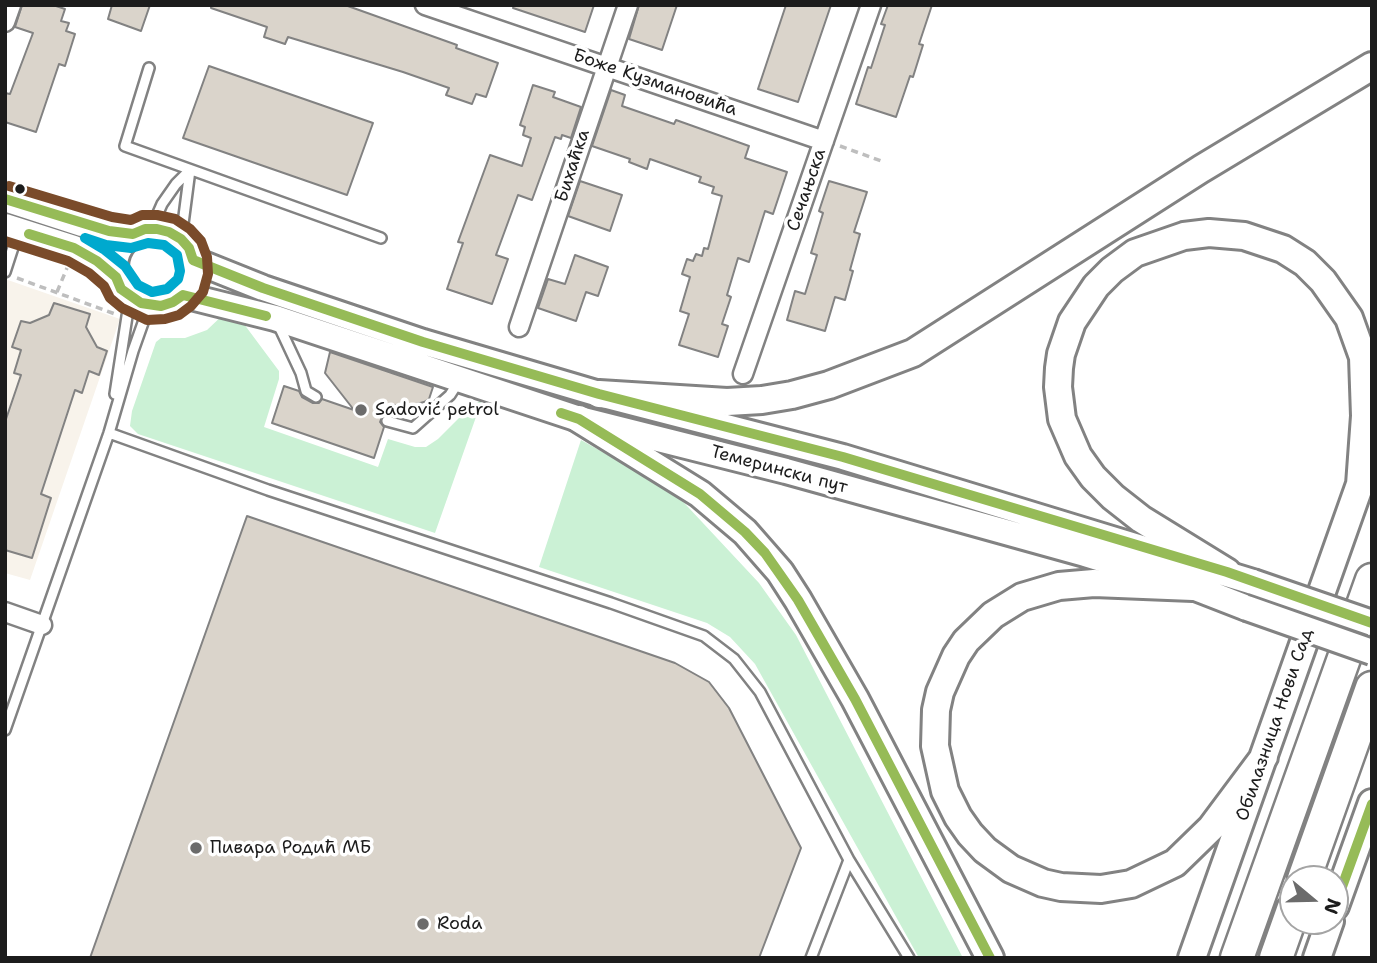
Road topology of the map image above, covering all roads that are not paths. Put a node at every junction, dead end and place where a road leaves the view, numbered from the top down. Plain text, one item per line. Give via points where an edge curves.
1 (11, 5) edge
2 (425, 5) edge
3 (628, 5) edge
4 (872, 5) edge
5 (5, 22) edge
6 (1372, 66) edge
7 (606, 67) junction
8 (149, 68) dead end
9 (824, 141) junction
10 (190, 170) junction
11 (5, 199) edge
12 (12, 228) edge
13 (142, 232) junction
14 (381, 238) dead end
15 (181, 239) junction
16 (193, 260) junction
17 (5, 273) edge
18 (183, 295) junction
19 (130, 300) junction
20 (275, 318) junction
21 (519, 327) dead end
22 (743, 374) dead end
23 (459, 381) junction
24 (599, 394) junction
25 (316, 397) dead end
26 (579, 419) junction
27 (387, 421) dead end
28 (109, 433) junction
29 (1372, 452) edge
30 (1360, 485) junction
31 (1227, 572) junction
32 (1372, 580) edge
33 (1193, 587) junction
34 (5, 612) edge
35 (1372, 624) edge
36 (42, 625) junction
37 (1372, 652) edge
38 (1372, 688) edge
39 (5, 730) edge
40 (1264, 757) junction
41 (1372, 803) edge
42 (849, 860) junction
43 (1309, 865) edge
44 (1349, 867) edge
45 (1284, 935) edge
46 (1325, 935) edge
47 (811, 958) edge
48 (909, 958) edge
49 (990, 958) edge
50 (1192, 958) edge
51 (1237, 958) edge
52 (1276, 958) edge
53 (1317, 958) edge

1 - 5 street
2 - 7 street, Боже Кузмановића
3 - 7 street, Бихаћка
4 - 9 street, Сечањска
6 - 24 main road via 913,353 829,386 762,400
7 - 9 street, Боже Кузмановића
7 - 21 street, Бихаћка
8 - 10 lane via 125,146
9 - 22 street, Сечањска
10 - 13 lane
10 - 14 lane
10 - 15 lane
11 - 13 main road via 82,225
12 - 17 lane
12 - 19 main road via 74,248 97,261
13 - 15 main road via 169,232
13 - 19 main road via 124,242 114,265
15 - 16 main road
16 - 18 main road via 191,285
16 - 24 main road, Темерински пут via 424,342
18 - 19 main road via 161,306
18 - 20 main road, Темерински пут
19 - 28 lane
19 - 28 lane via 133,351
20 - 23 main road, Темерински пут
20 - 25 lane via 306,391
23 - 26 main road, Темерински пут
23 - 27 lane via 413,428
24 - 31 main road, Темерински пут via 843,457
26 - 33 main road, Темерински пут via 887,499
26 - 49 main road via 700,494 745,532 780,572 855,699
28 - 36 lane
28 - 42 lane via 704,636 734,659 761,692
29 - 30 main road, Обилазница Нови Сад
30 - 31 main road via 1366,416 1363,357 1349,318 1323,281 1283,249 1244,236 1184,236 1135,253 1096,286 1072,322 1059,368 1062,419 1082,462 1113,497
30 - 40 main road, Обилазница Нови Сад
31 - 35 main road, Темерински пут, bridge
32 - 51 highway
33 - 37 main road, Темерински пут, bridge
33 - 40 main road via 1059,586 1023,597 993,615 966,641 940,692 935,746 945,791 970,834 1011,869 1061,887 1108,888 1147,878 1187,853
34 - 36 street
36 - 39 lane
38 - 43 highway
40 - 50 main road, Обилазница Нови Сад
41 - 44 main road
42 - 47 lane
42 - 48 lane
45 - 52 highway
46 - 53 main road

